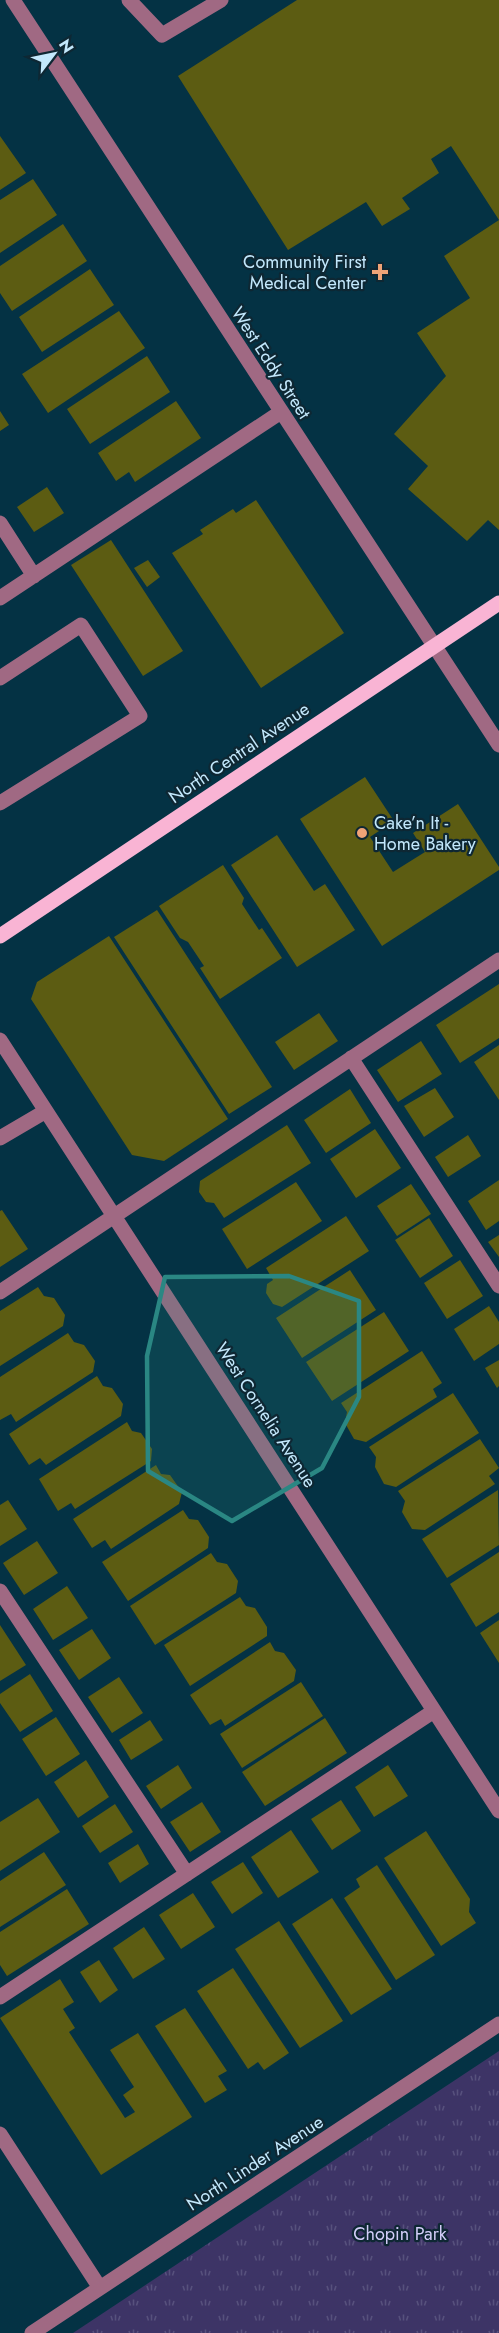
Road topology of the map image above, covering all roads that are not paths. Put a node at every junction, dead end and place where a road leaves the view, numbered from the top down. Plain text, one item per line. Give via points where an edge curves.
1 (13, 0) edge
2 (129, 0) edge
3 (221, 0) edge
4 (281, 412) junction
5 (0, 523) edge
6 (34, 576) junction
7 (0, 598) edge
8 (499, 603) edge
9 (434, 646) junction
10 (0, 678) edge
11 (499, 745) edge
12 (0, 803) edge
13 (0, 936) edge
14 (499, 960) edge
15 (0, 1040) edge
16 (351, 1058) junction
17 (46, 1111) junction
18 (0, 1138) edge
19 (114, 1216) junction
20 (499, 1286) edge
21 (0, 1292) edge
22 (0, 1591) edge
23 (434, 1711) junction
24 (499, 1811) edge
25 (186, 1874) junction
26 (0, 1997) edge
27 (499, 2024) edge
28 (0, 2134) edge
29 (100, 2288) junction
30 (32, 2333) edge

1 - 4 street, West Eddy Street
2 - 3 street via 162,35
4 - 6 street
4 - 9 street, West Eddy Street
5 - 6 street
6 - 7 street
8 - 9 main road, North Central Avenue
9 - 11 street, West Eddy Street
9 - 13 main road, North Central Avenue
10 - 12 street via 81,625 140,716
14 - 16 street
15 - 17 street, West Cornelia Avenue
16 - 19 street
16 - 20 street
17 - 18 street
17 - 19 street, West Cornelia Avenue
19 - 21 street
19 - 23 street, West Cornelia Avenue
22 - 25 street
23 - 24 street, West Cornelia Avenue
23 - 25 street
25 - 26 street
27 - 29 street, North Linder Avenue
28 - 29 street
29 - 30 street, North Linder Avenue

